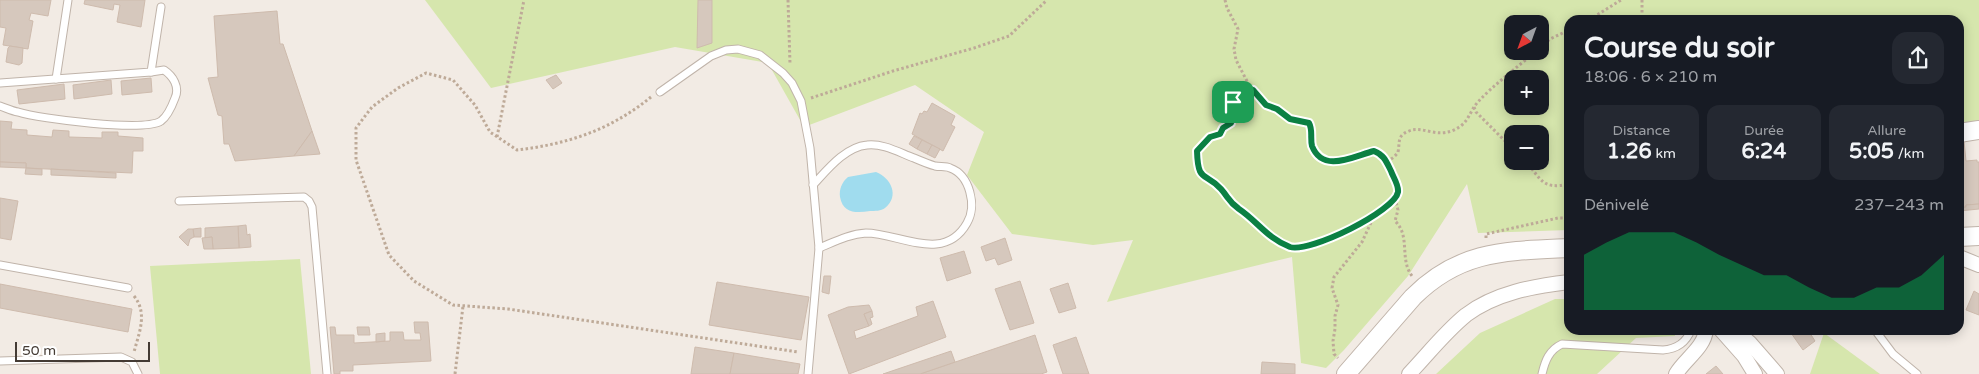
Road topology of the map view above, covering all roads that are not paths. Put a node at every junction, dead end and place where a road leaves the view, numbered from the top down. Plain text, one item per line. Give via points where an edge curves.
1 (68, 0) edge
2 (162, 7) dead end
3 (151, 72) junction
4 (56, 79) junction
5 (0, 83) edge
6 (660, 92) road end
7 (0, 106) edge
8 (1979, 130) edge
9 (1964, 132) edge
10 (813, 185) junction
11 (179, 201) dead end
12 (1979, 236) edge
13 (1964, 237) edge
14 (819, 248) junction
15 (1564, 248) edge
16 (1964, 259) edge
17 (0, 265) edge
18 (1979, 265) edge
19 (1564, 283) edge
20 (128, 288) road end
21 (1687, 335) edge
22 (1705, 335) edge
23 (1725, 335) edge
24 (1741, 335) edge
25 (1879, 335) edge
26 (0, 362) edge
27 (1348, 372) edge
28 (1682, 372) edge
29 (138, 374) edge
30 (326, 374) edge
31 (808, 374) edge
32 (1410, 374) edge
33 (1542, 374) edge
34 (1755, 374) edge
35 (1777, 374) edge
36 (1917, 374) edge

1 - 4 lane
2 - 3 lane
3 - 4 lane
3 - 7 lane via 164,70 173,76 178,92 162,121 146,125 99,125 19,113
4 - 5 lane
6 - 10 lane via 711,56 726,50 738,49 760,55 792,83 801,101
8 - 9 street
10 - 14 lane
10 - 14 lane via 843,156 860,146 874,144 932,165 949,167 963,177 971,199 967,223 956,236 940,243 922,245 864,233
11 - 30 lane via 304,197 311,204
12 - 13 street
14 - 31 lane
15 - 27 street via 1488,254 1453,267 1422,288
16 - 18 street
17 - 20 lane
19 - 32 street via 1519,291 1478,307 1452,327
21 - 33 lane via 1681,344 1663,350 1562,344 1550,353
22 - 28 street
23 - 34 street
24 - 35 street
25 - 36 lane via 1893,354
26 - 29 lane via 121,357 132,362

